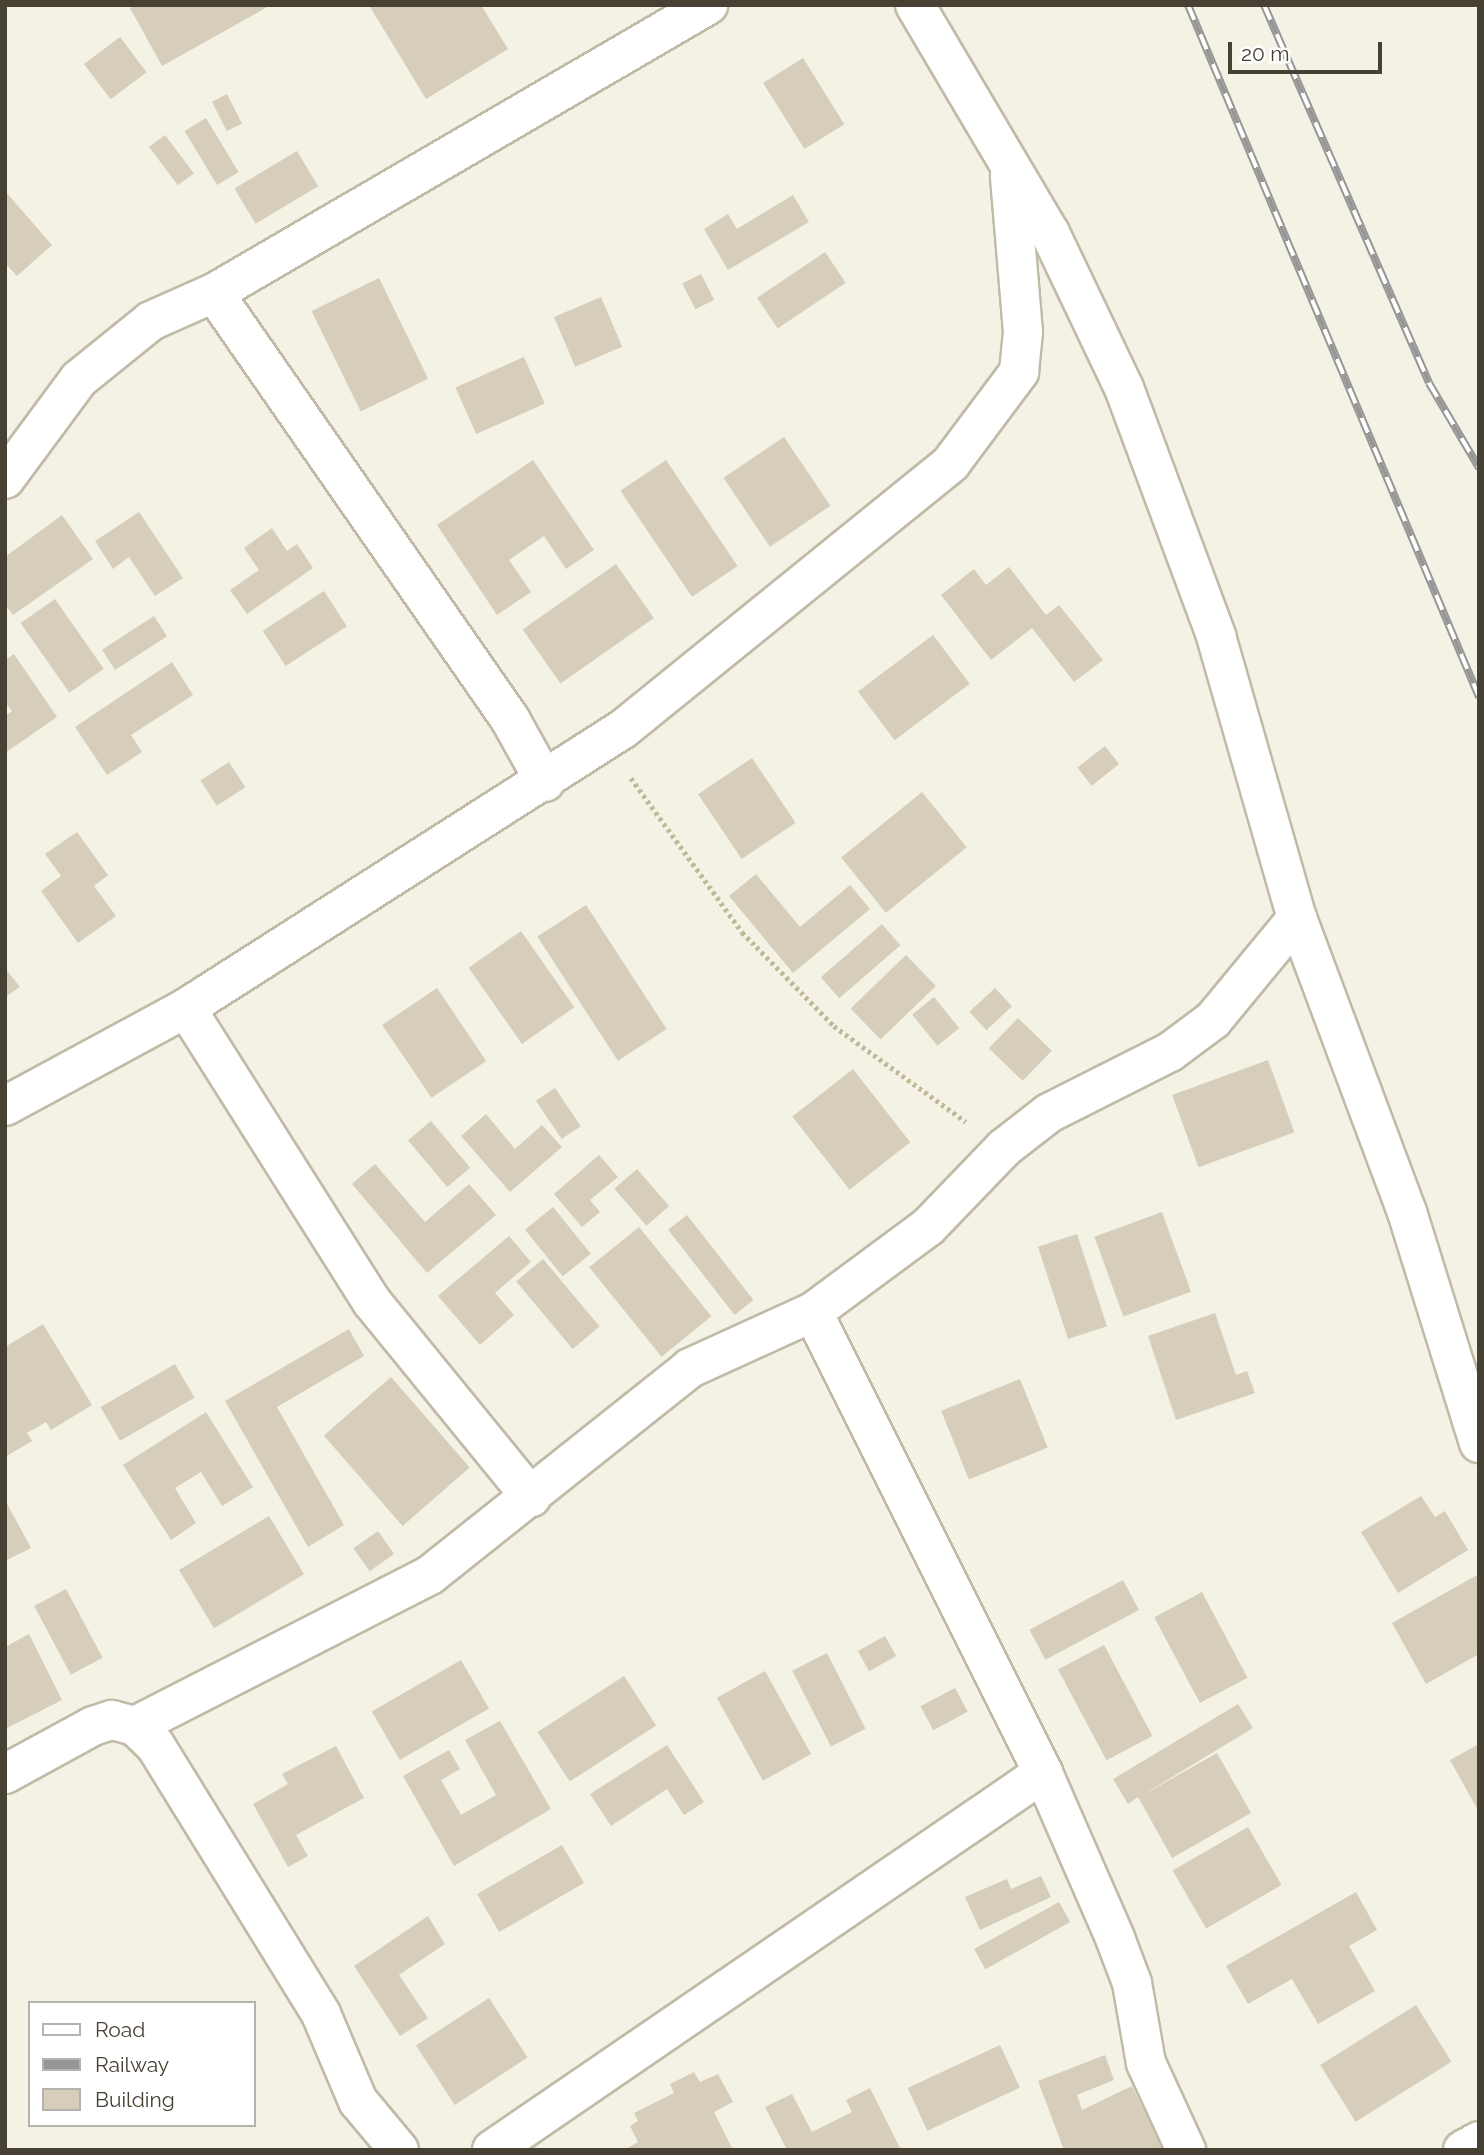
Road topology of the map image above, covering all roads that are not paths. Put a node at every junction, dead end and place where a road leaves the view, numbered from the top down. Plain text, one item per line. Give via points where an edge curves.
1 (708, 5) edge
2 (915, 5) edge
3 (1009, 170) junction
4 (214, 293) junction
5 (5, 479) edge
6 (545, 782) junction
7 (1297, 918) junction
8 (186, 1008) junction
9 (5, 1106) edge
10 (813, 1312) junction
11 (1479, 1443) edge
12 (531, 1497) junction
13 (135, 1726) junction
14 (1043, 1773) junction
15 (5, 1774) edge
16 (1479, 2141) edge
17 (399, 2150) edge
18 (492, 2150) edge
19 (1186, 2150) edge
20 (1463, 2150) edge

1 - 4 street
2 - 3 street
3 - 6 street via 1023,332 1019,372 1002,399 951,463 607,740
3 - 7 street via 1050,233 1124,388 1216,636
4 - 5 street via 150,321 108,352 79,379
4 - 6 street via 510,719
6 - 8 street
7 - 10 street via 1213,1020 1170,1052 1049,1113 1004,1148 928,1227
7 - 11 street via 1407,1212
8 - 9 street
8 - 12 street via 372,1302
10 - 12 street via 690,1368
10 - 14 street
12 - 13 street via 430,1575
13 - 15 street via 112,1720 93,1726
13 - 17 street via 155,1745 320,2014 358,2101
14 - 18 street
14 - 19 street via 1115,1938 1132,1983 1146,2063
16 - 20 street

